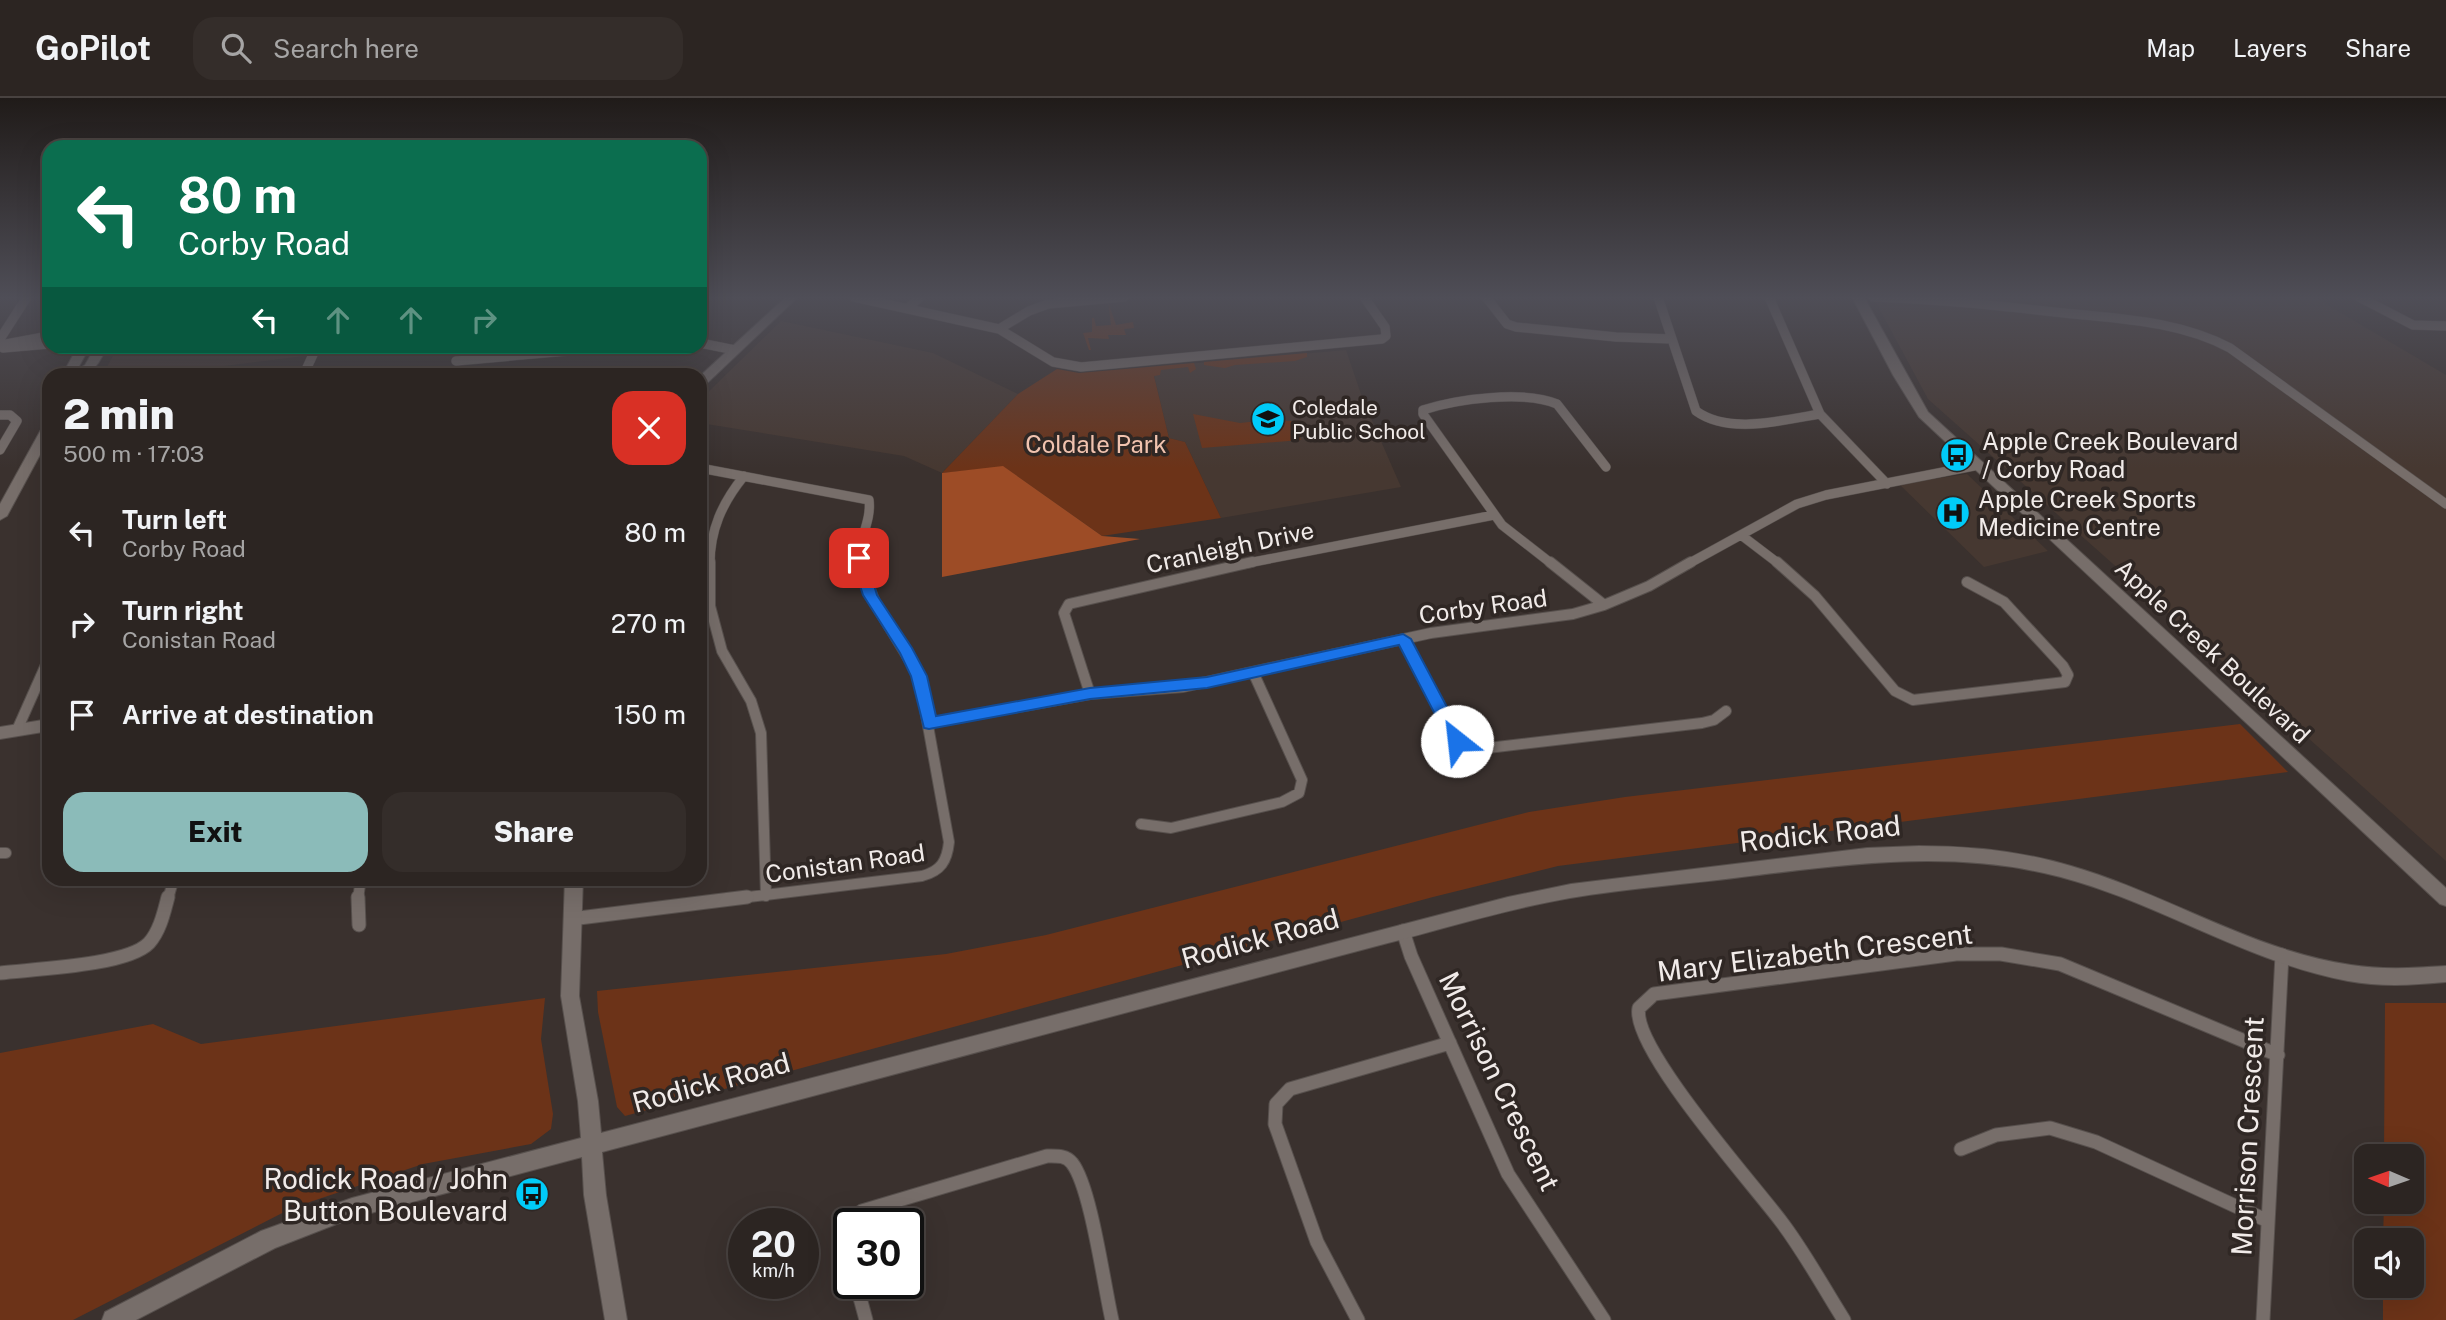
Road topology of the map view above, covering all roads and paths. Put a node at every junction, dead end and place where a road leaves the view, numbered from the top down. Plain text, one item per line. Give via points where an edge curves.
1 (517, 354) edge
2 (731, 354) edge
3 (1040, 354) edge
4 (1226, 354) edge
5 (1677, 354) edge
6 (1794, 354) edge
7 (1888, 354) edge
8 (2238, 354) edge
9 (456, 361) dead end
10 (707, 376) edge
11 (1820, 414) junction
12 (0, 415) edge
13 (42, 439) edge
14 (0, 450) edge
15 (1979, 465) junction
16 (1606, 467) dead end
17 (707, 469) edge
18 (744, 476) junction
19 (1887, 484) junction
20 (2446, 504) edge
21 (1494, 515) junction
22 (0, 516) edge
23 (1741, 535) junction
24 (1967, 582) dead end
25 (1604, 605) junction
26 (1403, 639) junction
27 (1253, 672) junction
28 (42, 674) edge
29 (1090, 694) junction
30 (1726, 711) dead end
31 (929, 723) junction
32 (42, 726) edge
33 (18, 730) junction
34 (0, 733) edge
35 (1141, 824) dead end
36 (171, 886) edge
37 (360, 886) edge
38 (573, 886) edge
39 (766, 896) junction
40 (2446, 899) edge
41 (571, 919) junction
42 (359, 925) dead end
43 (1403, 931) junction
44 (2282, 955) junction
45 (0, 973) edge
46 (2446, 974) edge
47 (1450, 1043) junction
48 (2278, 1055) junction
49 (591, 1144) junction
50 (1961, 1149) dead end
51 (868, 1208) edge
52 (2268, 1221) junction
53 (860, 1299) edge
54 (113, 1320) edge
55 (616, 1320) edge
56 (866, 1320) edge
57 (1112, 1320) edge
58 (1358, 1320) edge
59 (1604, 1320) edge
60 (1844, 1320) edge
61 (2263, 1320) edge

1 - 9 street
2 - 10 main road
3 - 4 street via 1070,367 1091,367
5 - 11 street via 1696,411 1708,420 1763,421
6 - 11 street
7 - 15 main road, Apple Creek Boulevard via 1923,414
8 - 20 street
11 - 19 street
12 - 14 street via 17,421
13 - 22 main road
15 - 19 street, Corby Road
15 - 40 main road, Apple Creek Boulevard
16 - 21 street via 1550,399 1438,405 1423,410
17 - 18 street, Conistan Road
18 - 31 street, Conistan Road via 869,500 871,511 858,546 860,567 870,595 919,676
18 - 39 street via 715,523 710,543 710,606 722,651 751,701 761,733
19 - 23 street, Corby Road via 1797,504
21 - 25 street
21 - 29 street, Cranleigh Drive via 1069,604 1064,613
23 - 24 street via 1806,587 1902,696 1913,700 2065,682 2068,676 2063,667 2004,602
23 - 25 street, Corby Road via 1649,586
25 - 26 street, Corby Road via 1573,614
26 - 27 street, Corby Road
26 - 30 street via 1457,741 1471,750 1702,723
27 - 29 street, Corby Road via 1183,687
27 - 35 street via 1303,780 1300,794 1171,828
28 - 33 street
29 - 31 street, Corby Road
31 - 39 street, Conistan Road via 949,842 942,868 922,876
32 - 33 main road
33 - 34 main road
36 - 45 street via 159,924 140,951 120,958
37 - 42 street
38 - 41 main road
39 - 41 street, Conistan Road
41 - 49 main road via 570,996
43 - 44 main road, Rodick Road via 1571,891 1867,855 1934,852 1996,856 2070,872
43 - 47 street, Morrison Crescent
43 - 49 main road, Rodick Road
44 - 46 main road, Rodick Road via 2377,976
44 - 48 street, Morrison Crescent
47 - 58 street via 1290,1089 1279,1095 1273,1108 1317,1242
47 - 59 street, Morrison Crescent via 1508,1174
48 - 52 street, Morrison Crescent
48 - 60 street, Mary Elizabeth Crescent via 2060,964 2001,954 1956,954 1654,994 1639,1004 1640,1028 1690,1109 1781,1221
49 - 54 main road, Rodick Road via 324,1217
49 - 55 main road
50 - 52 street via 1996,1135 2050,1128 2096,1142
51 - 57 street via 1047,1156 1070,1160 1082,1181
52 - 61 street, Morrison Crescent
53 - 56 street

